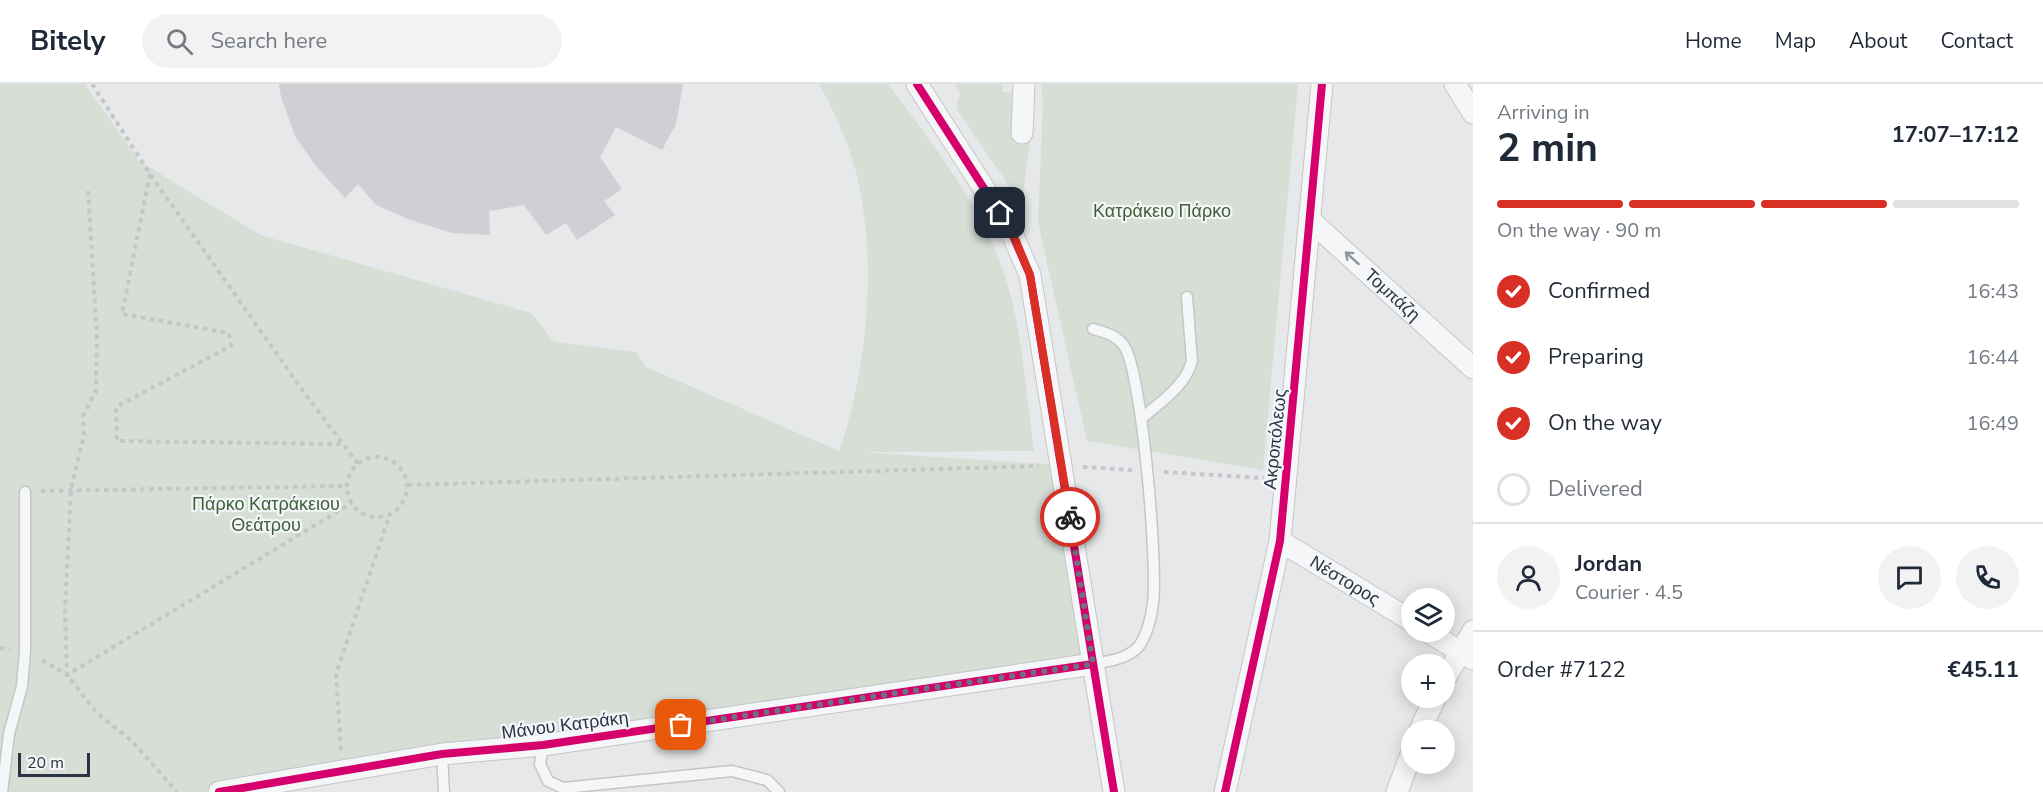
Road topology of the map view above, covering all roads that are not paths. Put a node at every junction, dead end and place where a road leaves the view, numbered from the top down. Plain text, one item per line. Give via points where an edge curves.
1 (917, 84) edge
2 (1024, 84) edge
3 (1322, 84) edge
4 (1455, 84) edge
5 (1473, 113) edge
6 (1022, 133) dead end
7 (1311, 221) junction
8 (1187, 297) dead end
9 (1093, 329) dead end
10 (1469, 356) edge
11 (1141, 419) junction
12 (25, 492) road end
13 (1280, 540) junction
14 (1401, 614) edge
15 (1473, 631) edge
16 (1445, 642) edge
17 (1466, 655) edge
18 (1093, 664) junction
19 (1455, 668) edge
20 (543, 745) junction
21 (442, 754) junction
22 (1404, 774) edge
23 (2, 792) edge
24 (219, 792) edge
25 (444, 792) edge
26 (779, 792) edge
27 (1114, 792) edge
28 (1225, 792) edge
29 (1397, 792) edge

1 - 18 street via 1010,229 1026,262 1037,308
2 - 6 street
3 - 7 street, Ακροπόλεως
4 - 5 street
10 -> 7 street, Τομπάζη
7 - 13 street, Ακροπόλεως
8 - 11 lane via 1192,362 1189,371 1183,382
9 - 11 lane via 1108,333 1125,346
11 - 18 lane via 1152,538 1153,603 1138,646 1124,657
12 - 23 lane via 25,651
13 - 14 street, Νέστορος
13 - 28 street, Ακροπόλεως
15 - 17 street
16 - 17 street
17 - 19 street
18 - 20 street, Μάνου Κατράκη
18 - 27 street
20 - 21 street, Μάνου Κατράκη
20 - 26 lane via 540,764 548,781 563,788 732,771 766,780
21 - 24 street, Μάνου Κατράκη
21 - 25 lane
22 - 29 street

